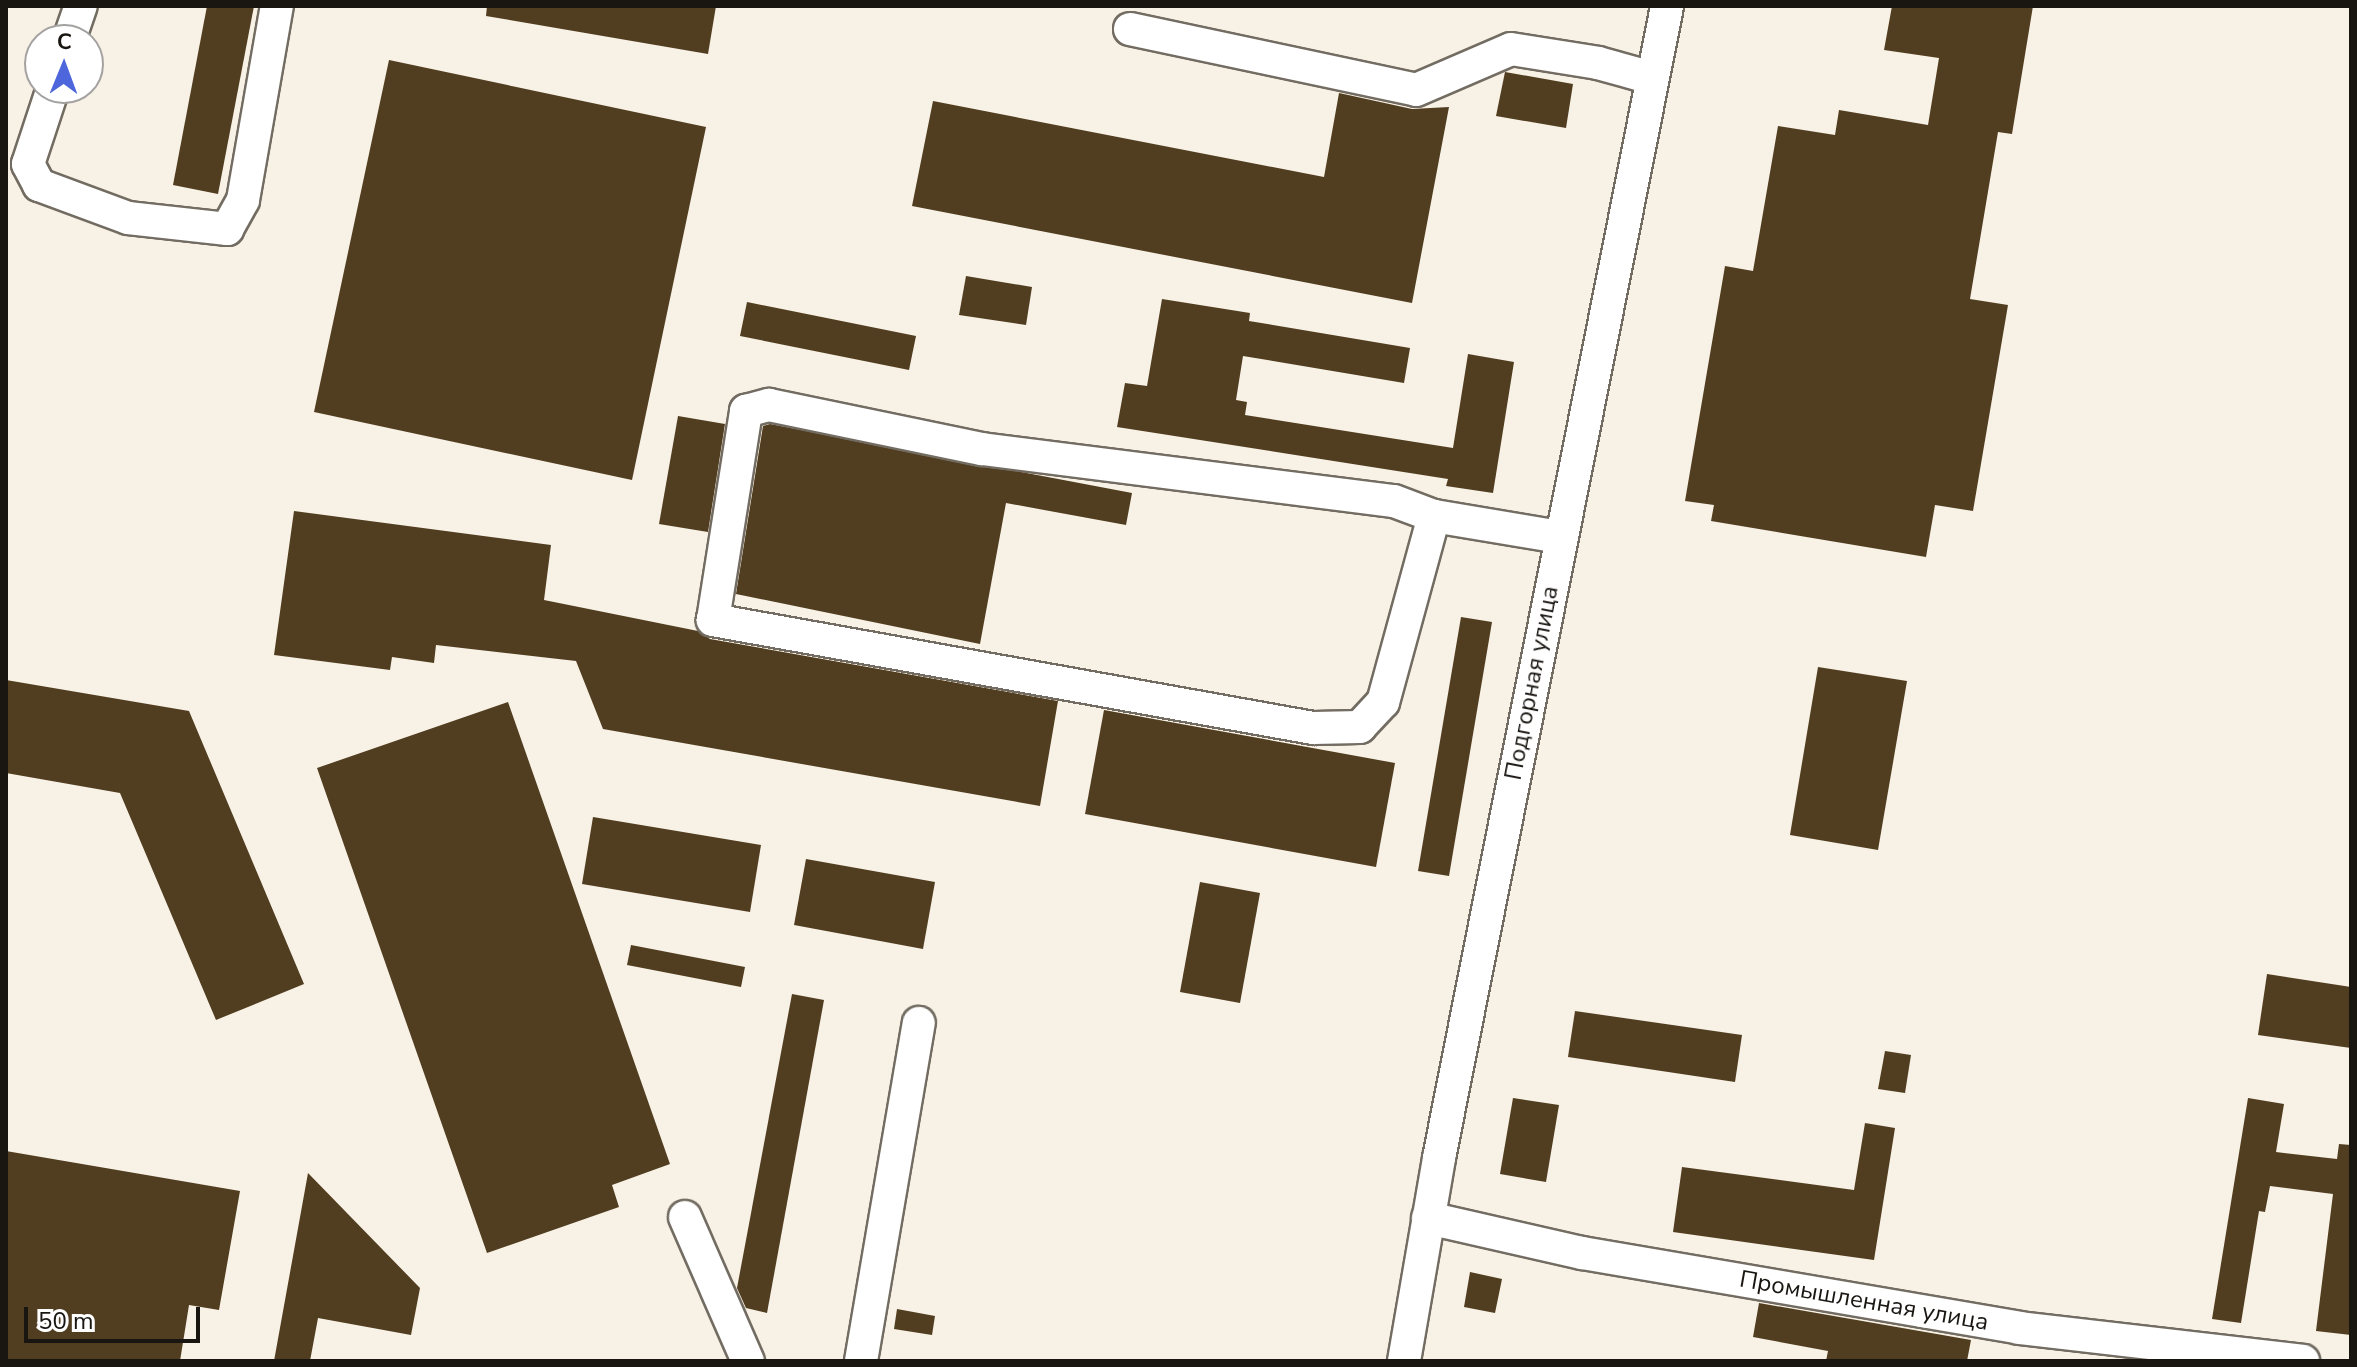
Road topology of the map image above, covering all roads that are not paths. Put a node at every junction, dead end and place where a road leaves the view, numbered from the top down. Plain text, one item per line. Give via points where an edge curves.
1 (277, 6) edge
2 (1667, 6) edge
3 (1130, 29) dead end
4 (1652, 78) junction
5 (48, 104) edge
6 (1434, 516) junction
7 (1560, 537) junction
8 (919, 1023) dead end
9 (685, 1217) dead end
10 (1428, 1218) junction
11 (748, 1361) edge
12 (861, 1361) edge
13 (1404, 1361) edge
14 (2303, 1361) edge

1 - 5 street via 243,200 227,229 128,218 39,185 28,164
2 - 4 street, Подгорная улица
3 - 4 street via 1416,90 1511,49
4 - 7 street, Подгорная улица
6 - 6 street via 1383,702 1360,727 1298,725 713,620 746,411 769,405 982,449 1394,501
6 - 7 street
7 - 10 street, Подгорная улица
8 - 12 street
9 - 11 street
10 - 13 street, Подгорная улица
10 - 14 street, Промышленная улица via 1582,1253 2019,1328

